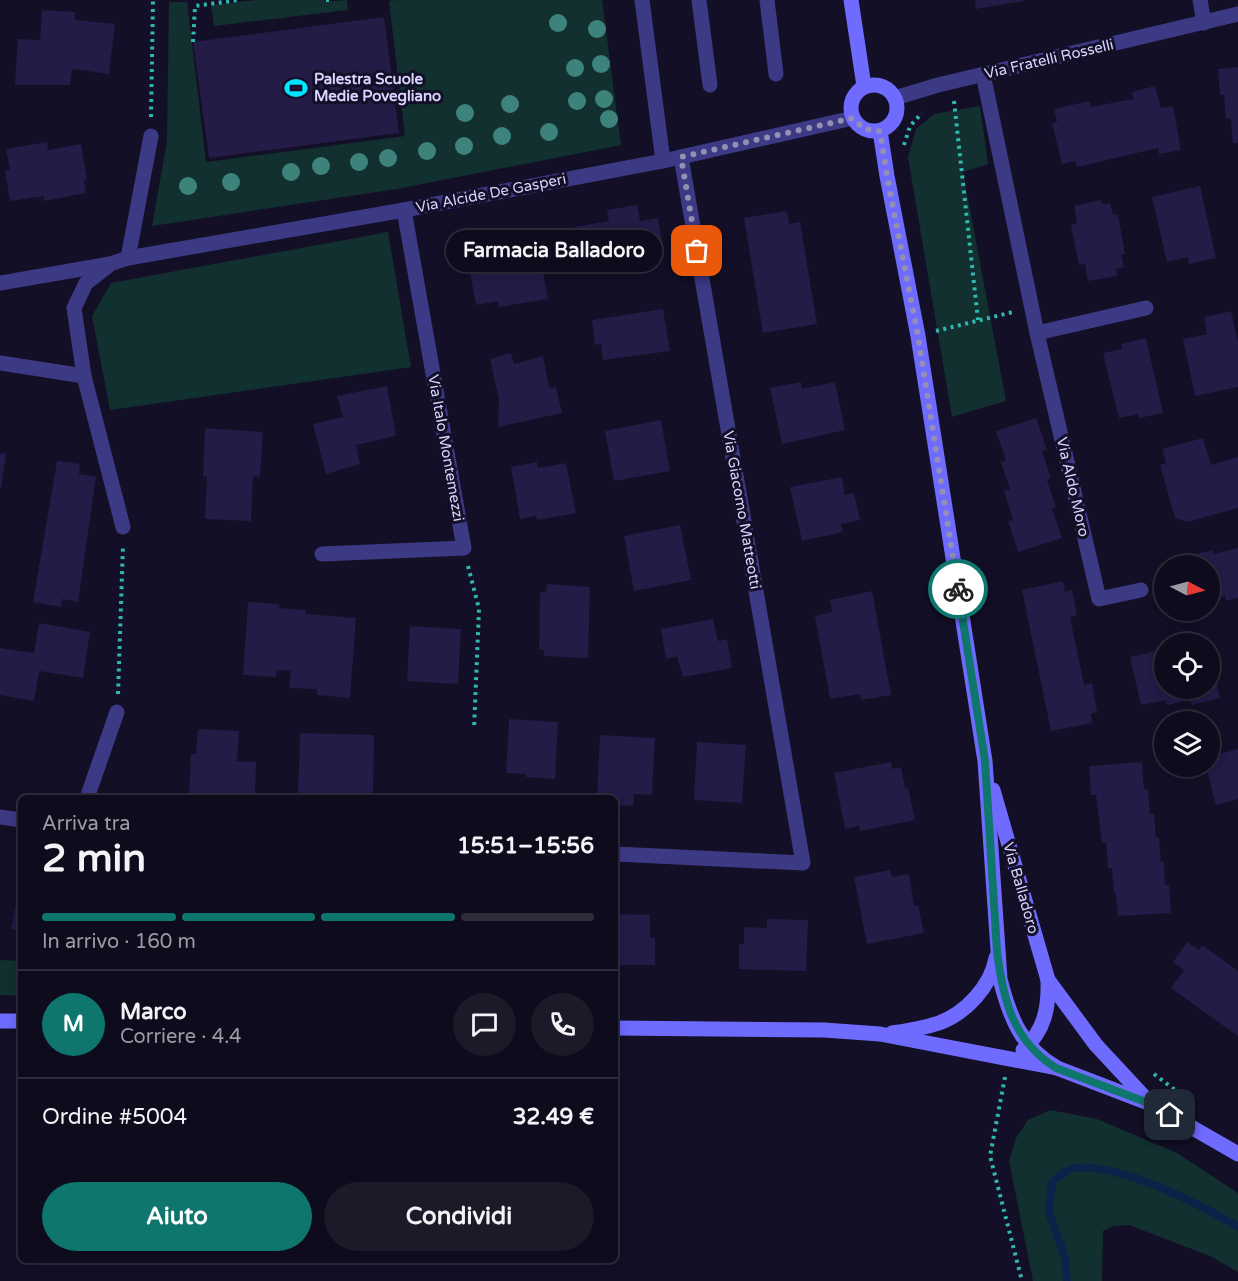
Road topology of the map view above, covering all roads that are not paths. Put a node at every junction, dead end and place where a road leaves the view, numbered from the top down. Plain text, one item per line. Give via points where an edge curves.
1 (642, 0) edge
2 (699, 0) edge
3 (767, 0) edge
4 (851, 0) edge
5 (1200, 0) edge
6 (1238, 14) edge
7 (1204, 22) junction
8 (776, 74) dead end
9 (983, 74) junction
10 (710, 85) dead end
11 (864, 86) junction
12 (896, 98) junction
13 (853, 118) junction
14 (880, 131) junction
15 (151, 136) road end
16 (681, 157) junction
17 (663, 161) junction
18 (404, 210) junction
19 (128, 258) junction
20 (110, 264) junction
21 (0, 283) edge
22 (1146, 308) dead end
23 (1037, 333) junction
24 (0, 363) edge
25 (84, 376) junction
26 (123, 527) road end
27 (322, 554) dead end
28 (1141, 590) dead end
29 (117, 712) road end
30 (985, 761) junction
31 (88, 795) edge
32 (0, 817) edge
33 (18, 820) edge
34 (618, 854) edge
35 (997, 951) junction
36 (1048, 980) junction
37 (0, 1020) edge
38 (18, 1021) edge
39 (618, 1028) edge
40 (880, 1034) junction
41 (1028, 1045) junction
42 (1008, 1058) junction
43 (1056, 1068) junction
44 (1151, 1104) junction
45 (1238, 1154) edge

1 - 17 street
2 - 10 street
3 - 8 street
4 - 11 street
5 - 7 street
6 - 7 street, Via Fratelli Rosselli
7 - 9 street, Via Fratelli Rosselli
9 - 12 street, Via Fratelli Rosselli
9 - 23 street, Via Aldo Moro
11 - 12 street via 886,88
11 - 13 street via 854,96 850,110
12 - 14 street via 893,122
13 - 14 street via 864,129
13 - 16 street, Via Alcide De Gasperi
14 - 30 street, Via Balladoro via 918,336
15 - 19 street
16 - 17 street, Via Alcide De Gasperi
16 - 34 street, Via Giacomo Matteotti via 803,863
17 - 18 street, Via Alcide De Gasperi
18 - 19 street, Via Alcide De Gasperi
18 - 27 street, Via Italo Montemezzi via 464,548
19 - 20 street, Via Alcide De Gasperi
20 - 21 street, Via Alcide De Gasperi
20 - 25 street, Via Alcide De Gasperi via 86,283 74,308
22 - 23 street
23 - 28 street, Via Aldo Moro via 1099,599
24 - 25 street
25 - 26 street, Via Alcide De Gasperi
29 - 31 street
30 - 35 street, Via Balladoro
30 - 36 street, Via Balladoro
32 - 33 street
35 - 40 street, Via Balladoro via 986,985 947,1019
35 - 41 street, Via Balladoro via 1006,1003
36 - 41 street, Via Balladoro via 1048,1009 1039,1033
36 - 44 street, Via Balladoro via 1096,1045
37 - 38 street
39 - 40 street
40 - 42 street
41 - 42 street, Via Balladoro
41 - 43 street, Via Balladoro
42 - 43 street, Via Balladoro
43 - 44 street, Via Balladoro
44 - 45 street, Via Balladoro

